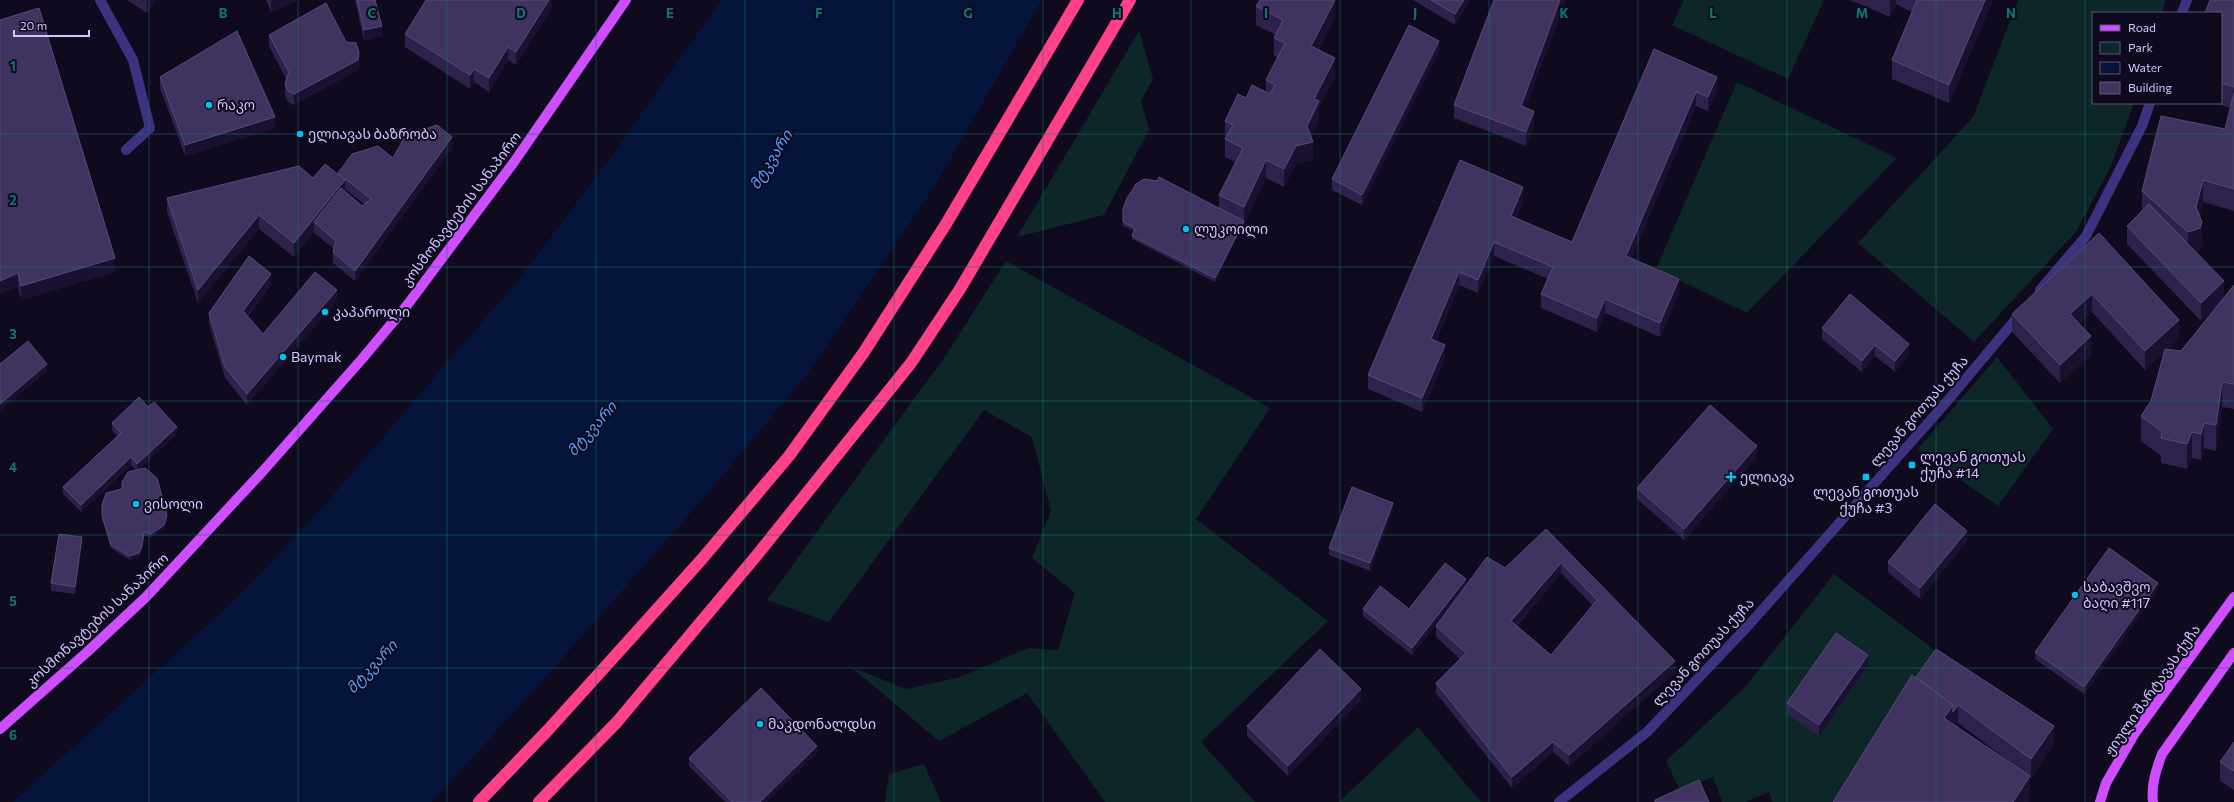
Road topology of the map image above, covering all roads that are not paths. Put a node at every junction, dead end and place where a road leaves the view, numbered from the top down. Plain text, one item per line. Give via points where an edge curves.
1 (100, 0) edge
2 (626, 0) edge
3 (1078, 0) edge
4 (1130, 0) edge
5 (2187, 0) edge
6 (2182, 12) edge
7 (2150, 104) edge
8 (126, 150) dead end
9 (2036, 295) edge
10 (2026, 307) edge
11 (2234, 597) edge
12 (2234, 653) edge
13 (0, 729) edge
14 (479, 802) edge
15 (539, 802) edge
16 (1559, 802) edge
17 (2100, 802) edge
18 (2153, 802) edge

1 - 8 street via 133,60 150,128
2 - 13 main road, კოსმონავტების სანაპირო via 514,162 408,304 362,359 263,472 146,597
3 - 14 highway via 864,352 789,456 672,593
4 - 15 highway via 960,289 911,362 762,549 616,722
5 - 6 street
7 - 9 street via 2142,126 2086,236
10 - 16 street, ლევან გოთუას ქუჩა via 1938,411 1747,627 1647,732
11 - 17 main road, ჟიული შარტავას ქუჩა via 2135,733 2106,783
12 - 18 main road via 2162,754 2155,773

